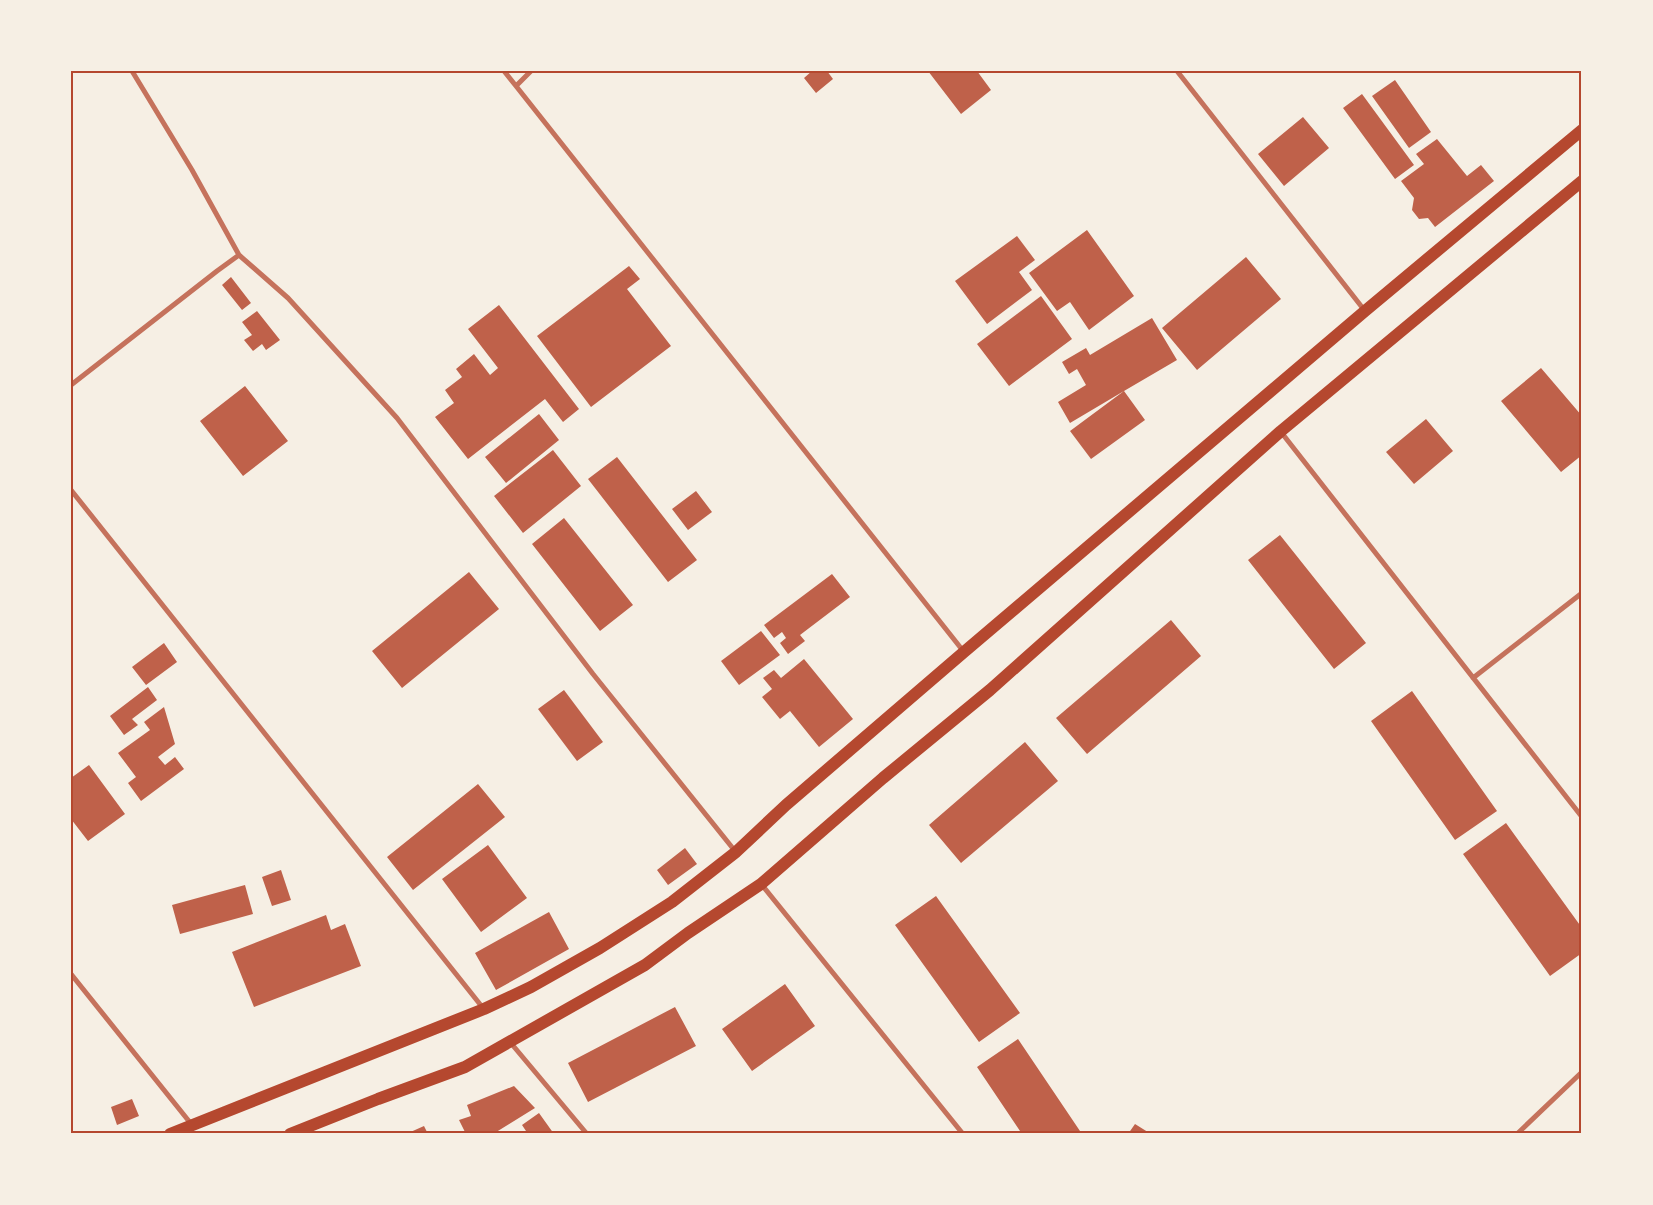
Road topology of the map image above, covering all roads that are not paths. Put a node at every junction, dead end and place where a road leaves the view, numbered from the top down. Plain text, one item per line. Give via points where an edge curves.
1 (132, 71) edge
2 (504, 71) edge
3 (531, 71) edge
4 (1177, 71) edge
5 (516, 86) junction
6 (1582, 130) edge
7 (1582, 181) edge
8 (239, 255) junction
9 (1365, 311) junction
10 (71, 385) edge
11 (1281, 431) junction
12 (71, 490) edge
13 (1582, 593) edge
14 (964, 652) junction
15 (1473, 678) junction
16 (1582, 817) edge
17 (736, 852) junction
18 (761, 884) junction
19 (71, 974) edge
20 (484, 1009) junction
21 (510, 1042) junction
22 (1582, 1072) edge
23 (192, 1125) junction
24 (170, 1134) edge
25 (290, 1134) edge
26 (587, 1134) edge
27 (963, 1134) edge
28 (1517, 1134) edge

1 - 8 street
2 - 5 street
3 - 5 street
4 - 9 street
5 - 14 street
6 - 9 main road
7 - 11 main road
8 - 10 street
8 - 17 street via 288,298 397,418 593,674
9 - 14 main road
11 - 15 street
11 - 18 main road via 990,690
12 - 20 street
13 - 15 street
14 - 17 main road
15 - 16 street
17 - 20 main road via 672,902 600,948
18 - 21 main road via 645,965
18 - 27 street
19 - 23 street
20 - 23 main road
21 - 25 main road via 465,1067
21 - 26 street
22 - 28 street
23 - 24 main road

